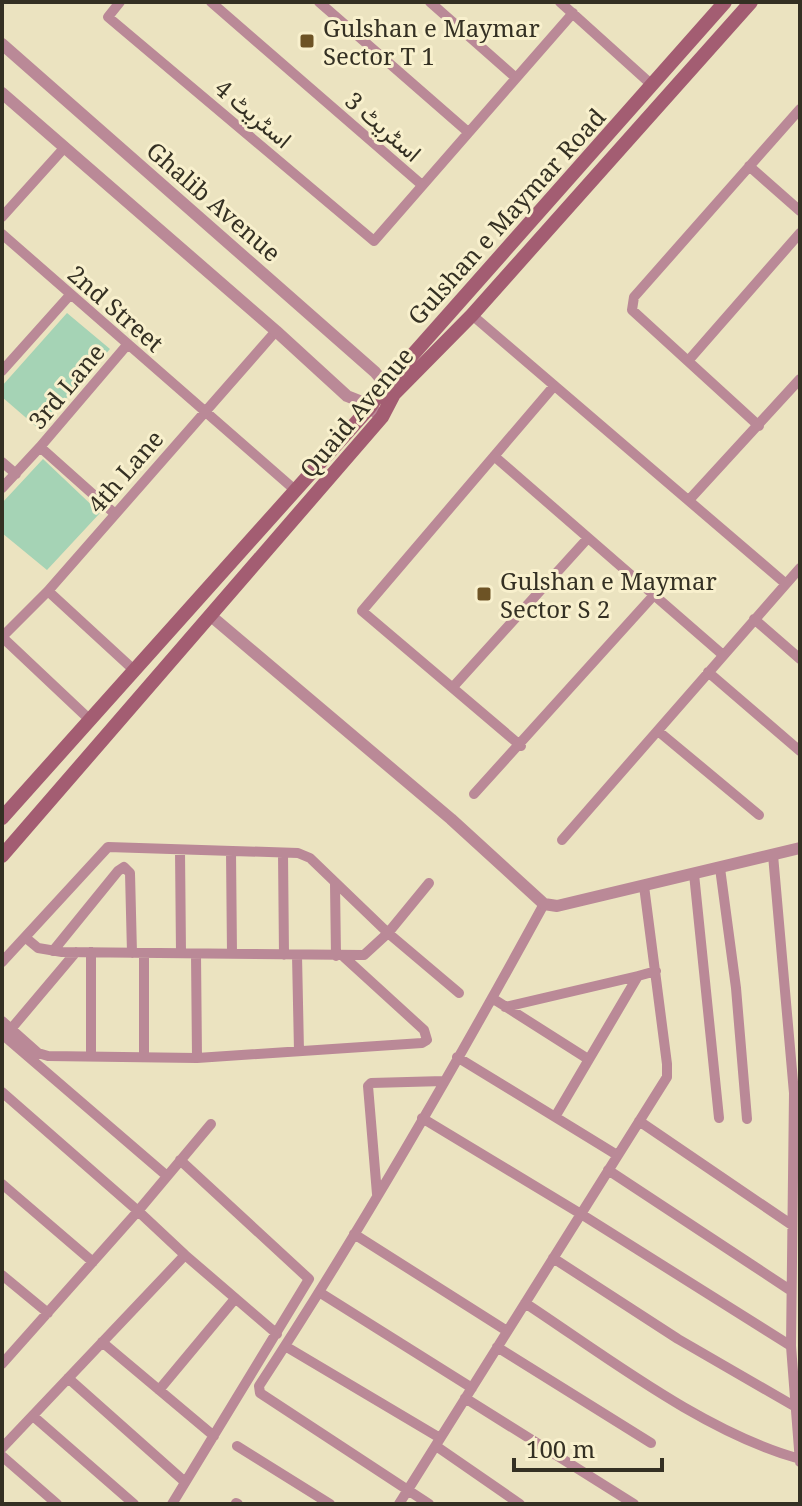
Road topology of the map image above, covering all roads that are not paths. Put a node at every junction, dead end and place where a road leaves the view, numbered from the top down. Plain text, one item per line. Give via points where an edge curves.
1 (120, 2) edge
2 (211, 2) edge
3 (319, 2) edge
4 (430, 2) edge
5 (560, 2) edge
6 (725, 2) edge
7 (751, 2) edge
8 (573, 13) junction
9 (2, 44) edge
10 (516, 78) junction
11 (652, 85) junction
12 (3, 95) edge
13 (800, 109) edge
14 (468, 132) junction
15 (65, 147) junction
16 (749, 166) junction
17 (422, 185) junction
18 (800, 211) edge
19 (2, 217) edge
20 (800, 233) edge
21 (2, 234) edge
22 (70, 295) junction
23 (472, 315) junction
24 (276, 331) junction
25 (127, 345) junction
26 (688, 361) junction
27 (4, 363) edge
28 (800, 379) edge
29 (554, 386) junction
30 (389, 390) junction
31 (370, 407) junction
32 (204, 412) junction
33 (382, 417) junction
34 (759, 426) junction
35 (40, 447) junction
36 (494, 456) junction
37 (2, 462) edge
38 (16, 474) junction
39 (2, 488) edge
40 (295, 490) junction
41 (689, 500) junction
42 (114, 513) junction
43 (588, 538) junction
44 (800, 568) edge
45 (786, 584) junction
46 (48, 591) junction
47 (654, 595) junction
48 (211, 616) junction
49 (754, 619) junction
50 (2, 638) edge
51 (723, 655) junction
52 (800, 659) edge
53 (135, 671) junction
54 (708, 672) junction
55 (453, 687) junction
56 (89, 719) junction
57 (658, 731) junction
58 (521, 746) junction
59 (800, 751) edge
60 (474, 794) dead end
61 (759, 815) dead end
62 (2, 818) edge
63 (562, 840) dead end
64 (800, 848) edge
65 (180, 851) junction
66 (231, 852) junction
67 (283, 853) junction
68 (773, 855) junction
69 (2, 856) edge
70 (720, 868) junction
71 (694, 874) junction
72 (429, 883) dead end
73 (335, 884) junction
74 (644, 886) junction
75 (544, 904) junction
76 (388, 933) junction
77 (26, 938) junction
78 (53, 951) junction
79 (76, 952) junction
80 (91, 952) junction
81 (138, 953) junction
82 (181, 953) junction
83 (196, 954) junction
84 (232, 954) junction
85 (284, 955) junction
86 (297, 955) junction
87 (340, 956) junction
88 (2, 962) edge
89 (656, 971) junction
90 (638, 976) junction
91 (459, 993) dead end
92 (492, 998) junction
93 (505, 1007) junction
94 (5, 1028) edge
95 (795, 1050) edge
96 (299, 1051) junction
97 (91, 1057) junction
98 (144, 1057) junction
99 (457, 1057) junction
100 (197, 1058) junction
101 (588, 1059) junction
102 (444, 1081) junction
103 (2, 1092) edge
104 (555, 1117) junction
105 (422, 1118) junction
106 (719, 1118) dead end
107 (747, 1119) dead end
108 (639, 1121) junction
109 (211, 1124) dead end
110 (617, 1155) junction
111 (180, 1160) junction
112 (608, 1170) junction
113 (167, 1176) junction
114 (2, 1184) edge
115 (377, 1194) junction
116 (138, 1211) junction
117 (581, 1214) junction
118 (792, 1225) junction
119 (354, 1234) junction
120 (185, 1255) junction
121 (553, 1258) junction
122 (93, 1262) junction
123 (3, 1277) edge
124 (790, 1290) junction
125 (319, 1292) junction
126 (234, 1300) junction
127 (525, 1303) junction
128 (48, 1313) junction
129 (507, 1331) junction
130 (277, 1334) junction
131 (102, 1342) junction
132 (285, 1346) junction
133 (791, 1346) junction
134 (497, 1347) junction
135 (2, 1364) edge
136 (68, 1378) junction
137 (472, 1388) junction
138 (159, 1390) junction
139 (465, 1398) junction
140 (794, 1406) junction
141 (33, 1416) junction
142 (214, 1436) junction
143 (438, 1442) junction
144 (651, 1443) dead end
145 (237, 1446) dead end
146 (2, 1448) edge
147 (2, 1456) edge
148 (800, 1461) edge
149 (185, 1482) junction
150 (408, 1490) junction
151 (57, 1504) edge
152 (134, 1504) edge
153 (172, 1504) edge
154 (330, 1504) edge
155 (399, 1504) edge
156 (429, 1504) edge
157 (520, 1504) edge
158 (634, 1504) edge

1 - 17 street, اسٹریٹ 4 via 108,17 374,241
2 - 17 street, اسٹریٹ 3
3 - 14 street
4 - 10 street
5 - 8 street
6 - 11 main road, Gulshan e Maymar Road
7 - 23 main road, Quaid Avenue
8 - 10 street
8 - 11 street
9 - 30 street, Ghalib Avenue via 375,372
10 - 14 street
11 - 30 main road, Gulshan e Maymar Road
12 - 15 street
13 - 16 street
14 - 17 street
15 - 19 street
15 - 24 street
16 - 18 street
16 - 26 street via 634,297 632,310
20 - 26 street
21 - 22 street, 2nd Street
22 - 25 street, 2nd Street
22 - 27 street
23 - 29 street
23 - 30 main road, Quaid Avenue
24 - 31 street via 347,396
24 - 32 street, 4th Lane
25 - 32 street, 2nd Street
25 - 35 street, 3rd Lane
26 - 34 street
28 - 34 street
29 - 36 street
29 - 41 street
30 - 31 main road, Gulshan e Maymar Road
30 - 33 main road, Quaid Avenue
31 - 33 street
31 - 40 main road, Gulshan e Maymar Road
32 - 40 street, 2nd Street
32 - 42 street, 4th Lane
33 - 48 main road, Quaid Avenue
34 - 41 street
35 - 38 street, 3rd Lane
35 - 42 street
36 - 43 street
36 - 55 street via 362,611
37 - 38 street
38 - 39 street, 3rd Lane
40 - 53 main road, Gulshan e Maymar Road
41 - 45 street
42 - 46 street, 4th Lane
43 - 47 street
43 - 55 street
44 - 45 street
45 - 49 street
46 - 50 street, 4th Lane
46 - 53 street
47 - 51 street
47 - 58 street
48 - 69 main road, Quaid Avenue
48 - 75 street
49 - 51 street
49 - 52 street
50 - 56 street
51 - 54 street
53 - 56 main road, Gulshan e Maymar Road
54 - 57 street
54 - 59 street
55 - 58 street
56 - 62 main road, Gulshan e Maymar Road
57 - 61 street
57 - 63 street
58 - 60 street
64 - 68 street
65 - 66 street
65 - 77 street via 113,846 102,850
65 - 82 street
66 - 67 street
66 - 84 street
67 - 73 street via 310,858
67 - 85 street
68 - 70 street
68 - 95 street
70 - 71 street
70 - 107 street
71 - 74 street
71 - 106 street
72 - 76 street
73 - 76 street
73 - 87 street
74 - 75 street via 557,906
74 - 89 street
75 - 92 street
76 - 87 street via 364,955
76 - 91 street
77 - 78 street
77 - 88 street
78 - 79 street
78 - 81 street via 124,867 130,873
79 - 80 street
79 - 94 street
80 - 81 street
80 - 97 street
81 - 82 street
81 - 98 street
82 - 83 street
83 - 84 street
83 - 100 street
84 - 85 street
85 - 86 street
86 - 87 street
86 - 96 street
87 - 96 street via 424,1030 427,1040
89 - 90 street
89 - 108 street via 667,1077
90 - 93 street
90 - 101 street
92 - 93 street
92 - 99 street
93 - 101 street
94 - 97 street via 42,1055
94 - 113 street
95 - 118 street
96 - 100 street
97 - 98 street
98 - 100 street
99 - 102 street
99 - 104 street
101 - 104 street
102 - 105 street
102 - 115 street via 368,1086
103 - 116 street
104 - 110 street
105 - 115 street
105 - 117 street
108 - 110 street
108 - 118 street
109 - 111 street
110 - 112 street
111 - 113 street
111 - 130 street via 308,1276 308,1285
112 - 117 street
112 - 124 street
113 - 116 street
114 - 122 street
115 - 119 street
116 - 120 street
116 - 122 street
117 - 121 street
117 - 133 street
118 - 124 street
119 - 125 street
119 - 129 street
120 - 126 street
120 - 131 street
121 - 127 street
121 - 140 street
122 - 128 street
123 - 128 street
124 - 133 street
125 - 132 street
125 - 137 street
126 - 130 street
126 - 138 street
127 - 129 street
127 - 148 street via 707,1420
128 - 135 street
129 - 134 street
130 - 142 street
131 - 136 street
131 - 138 street
132 - 143 street
132 - 150 street via 259,1386 260,1393
133 - 140 street
134 - 137 street
134 - 144 street
136 - 141 street
136 - 149 street
137 - 139 street
138 - 142 street
139 - 143 street
139 - 158 street
140 - 148 street
141 - 146 street
141 - 152 street
142 - 149 street
143 - 150 street
143 - 157 street
145 - 154 street
147 - 151 street
149 - 153 street
150 - 155 street
150 - 156 street

